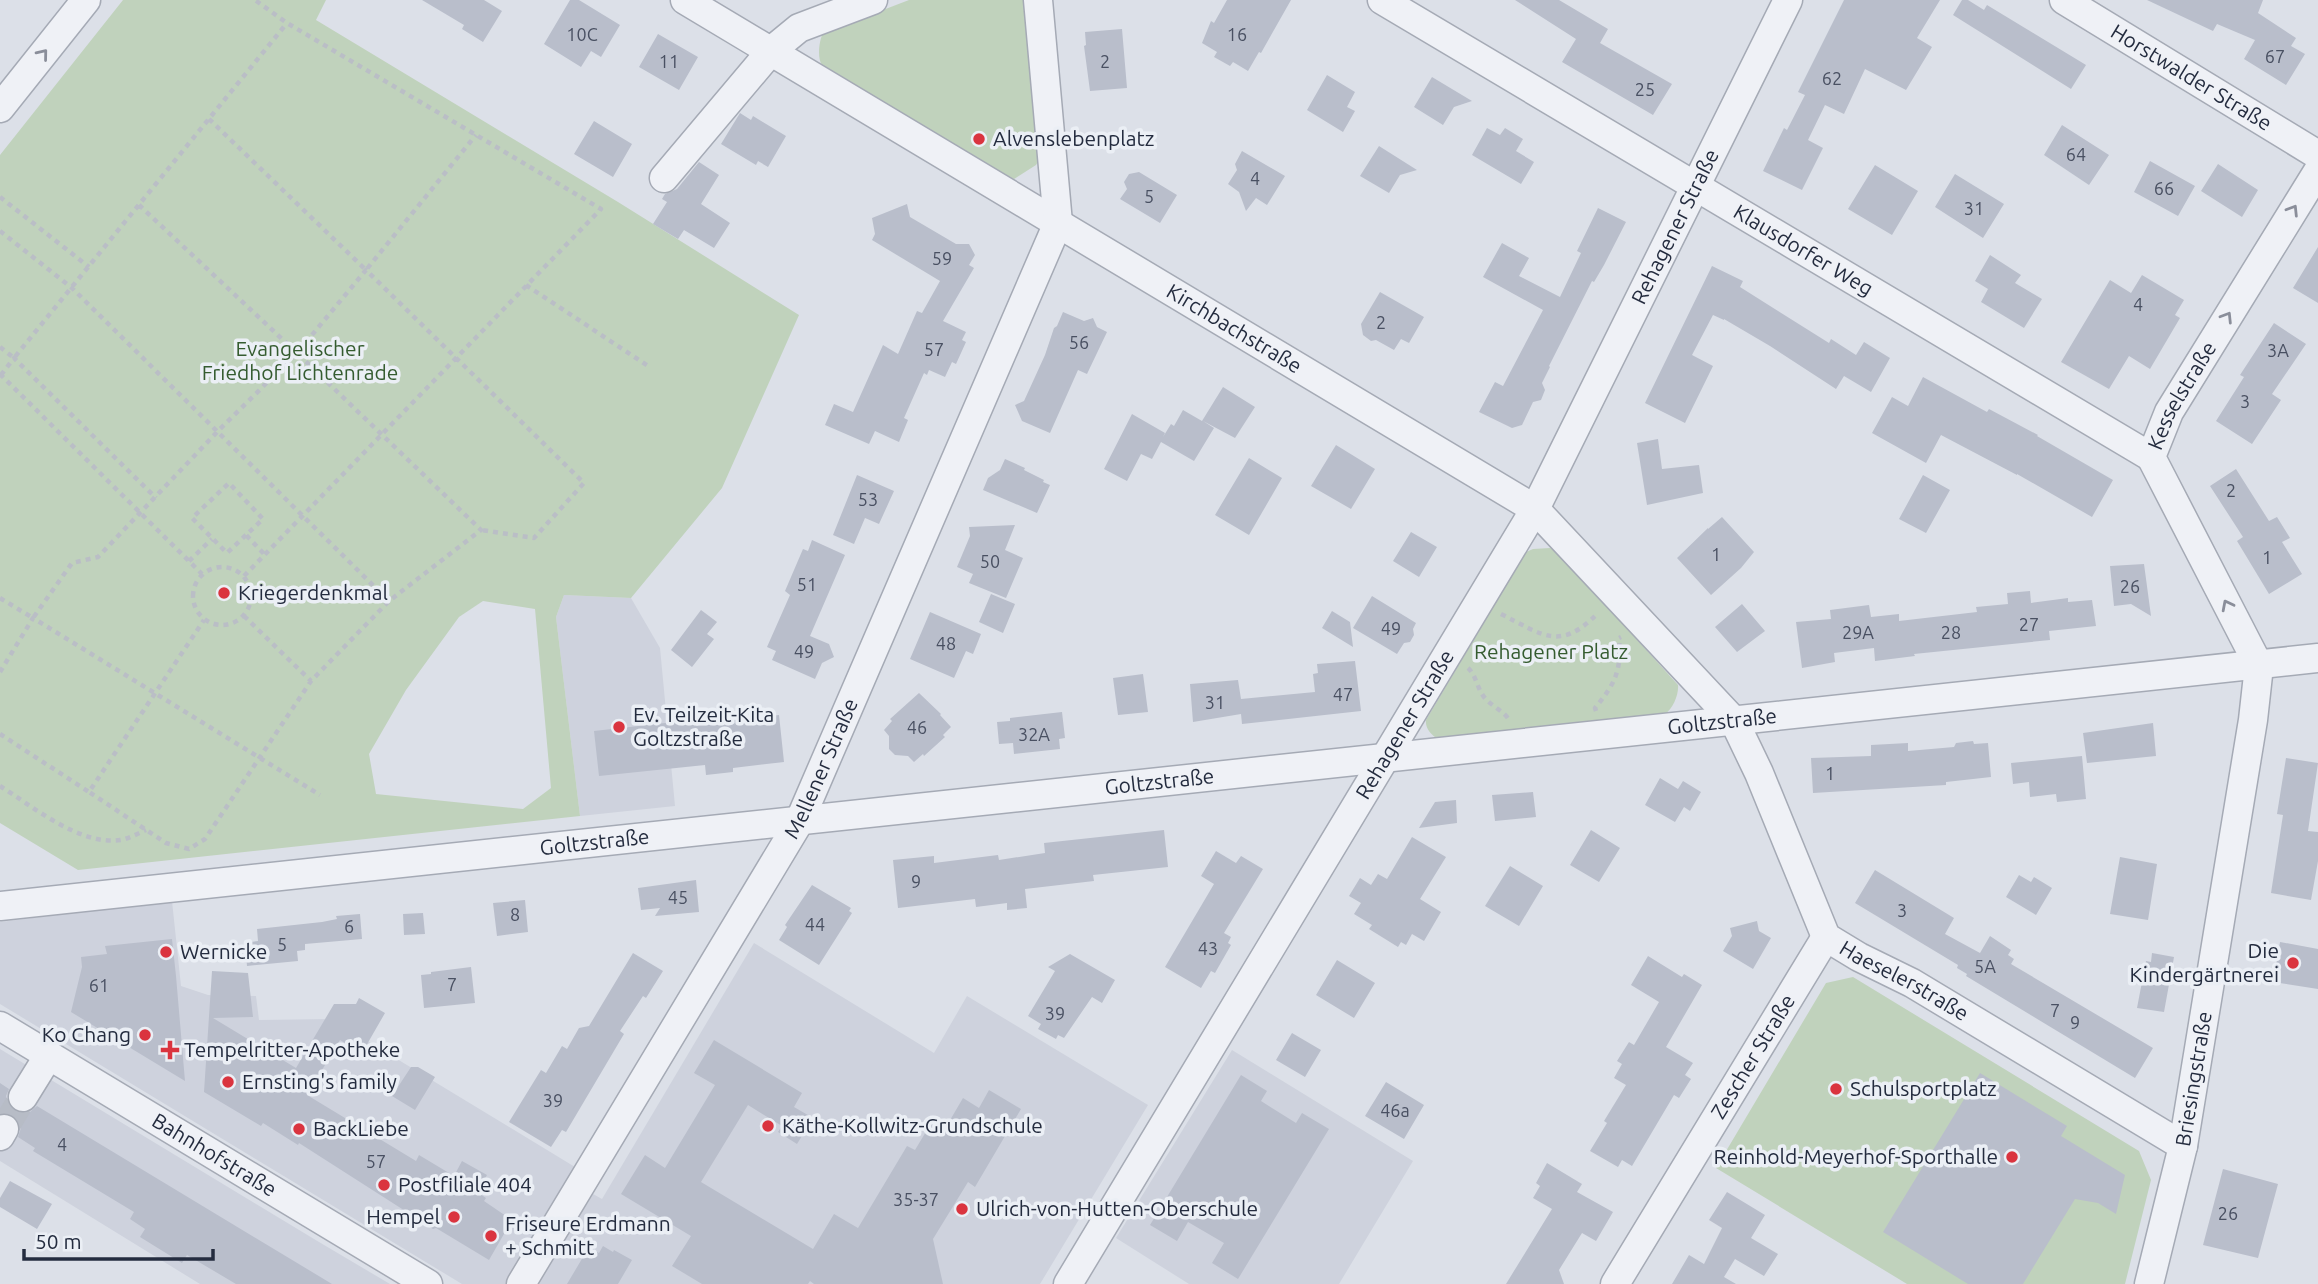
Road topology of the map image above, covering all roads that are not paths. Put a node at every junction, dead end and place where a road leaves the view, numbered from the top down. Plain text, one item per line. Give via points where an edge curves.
1 (86, 0) edge
2 (685, 0) edge
3 (873, 0) edge
4 (1038, 0) edge
5 (1382, 0) edge
6 (1788, 0) edge
7 (2064, 0) edge
8 (771, 51) junction
9 (0, 108) edge
10 (2318, 155) edge
11 (2318, 171) edge
12 (664, 178) dead end
13 (1696, 187) junction
14 (1058, 223) junction
15 (2151, 457) junction
16 (1535, 509) junction
17 (2318, 659) edge
18 (2259, 666) junction
19 (1734, 721) junction
20 (1388, 757) junction
21 (799, 822) junction
22 (0, 906) edge
23 (1826, 937) junction
24 (0, 1026) edge
25 (49, 1055) junction
26 (23, 1097) tunnel mouth
27 (2183, 1146) junction
28 (428, 1284) edge
29 (521, 1284) edge
30 (1068, 1284) edge
31 (1615, 1284) edge
32 (2149, 1284) edge

9 -> 1 street
2 - 8 street, Kirchbachstraße
3 - 8 street via 799,28
4 - 14 street
5 - 13 street, Klausdorfer Weg
6 - 13 street, Rehagener Straße
7 - 10 street, Horstwalder Straße
8 - 12 street
8 - 14 street, Kirchbachstraße
15 -> 11 street, Kesselstraße via 2169,412
13 - 15 street, Klausdorfer Weg
13 - 16 street, Rehagener Straße
14 - 16 street, Kirchbachstraße
14 - 21 street, Mellener Straße
18 -> 15 street, Kesselstraße
16 - 19 street, Kirchbachstraße
16 - 20 street, Rehagener Straße
17 - 18 street, Goltzstraße
18 - 19 street, Goltzstraße
18 - 27 street, Briesingstraße
19 - 20 street, Goltzstraße
19 - 23 street, Haeselerstraße
20 - 21 street, Goltzstraße
20 - 30 street, Rehagener Straße
21 - 22 street, Goltzstraße
21 - 29 street, Mellener Straße
23 - 27 street, Haeselerstraße via 1912,983
23 - 31 street, Zescher Straße
24 - 25 street, Bahnhofstraße
25 - 26 street
25 - 28 street, Bahnhofstraße
27 - 32 street, Briesingstraße

